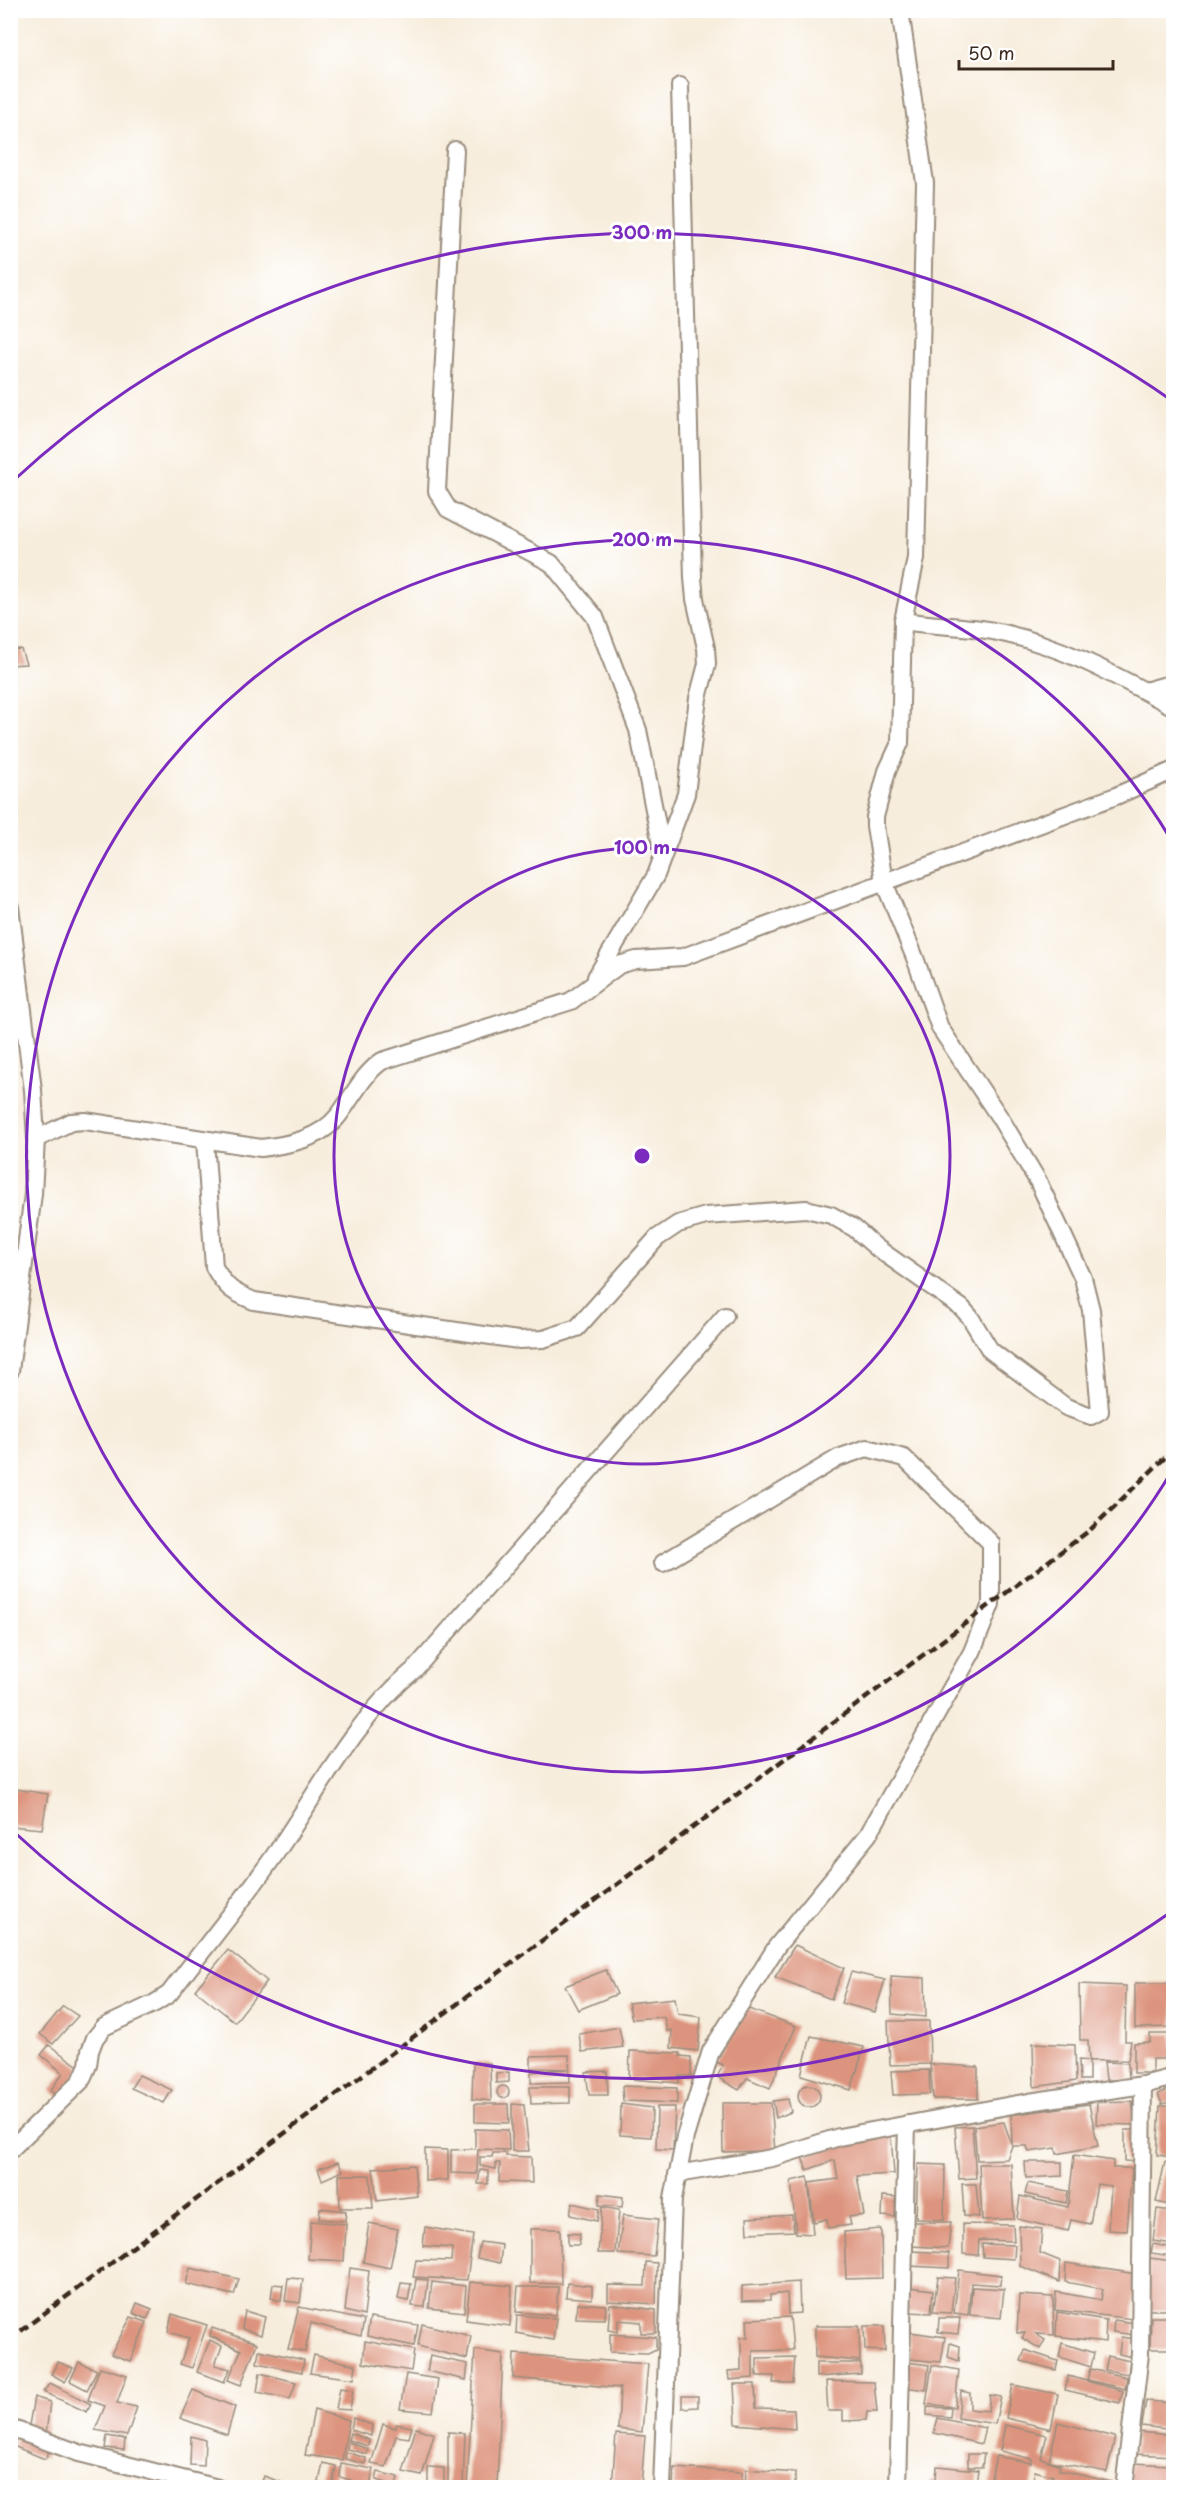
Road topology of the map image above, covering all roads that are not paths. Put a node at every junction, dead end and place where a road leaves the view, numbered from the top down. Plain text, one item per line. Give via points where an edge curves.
1 (900, 10) edge
2 (680, 86) dead end
3 (455, 150) dead end
4 (903, 621) junction
5 (1173, 683) edge
6 (1145, 691) junction
7 (1173, 707) edge
8 (1173, 770) edge
9 (664, 855) junction
10 (884, 882) junction
11 (10, 908) edge
12 (589, 988) junction
13 (36, 1139) junction
14 (205, 1140) junction
15 (725, 1316) dead end
16 (10, 1370) edge
17 (663, 1563) dead end
18 (1173, 2077) edge
19 (1143, 2085) junction
20 (907, 2124) junction
21 (10, 2150) edge
22 (677, 2174) junction
23 (10, 2428) edge
24 (218, 2487) edge
25 (662, 2487) edge
26 (898, 2487) edge
27 (1124, 2487) edge

1 - 4 street via 925,183 916,558
2 - 9 street via 693,578 707,664 698,698 686,794
3 - 9 street via 437,491 448,509 551,563 595,617 638,730
4 - 6 street via 982,630 1035,642
4 - 10 street via 900,743 887,771 875,817
5 - 6 street
6 - 7 street
8 - 10 street via 1116,796
9 - 12 street
10 - 12 street via 683,957 619,964
10 - 14 street via 940,1028 1038,1181 1083,1278 1091,1310 1100,1411 1091,1416 1066,1407 1002,1360 990,1350 962,1308 854,1228 831,1215 806,1209 706,1216 678,1224 657,1238 578,1328 543,1339 518,1340 254,1301 224,1285 214,1267
11 - 13 street
12 - 14 street via 571,1001 382,1061 369,1071 336,1119 315,1135 287,1145 261,1148
13 - 14 street via 71,1122 85,1121
13 - 16 street via 33,1194
15 - 21 street via 415,1669 391,1688 336,1760 279,1848 169,1994 104,2027 95,2038 81,2081
17 - 22 street via 838,1458 867,1448 904,1458 991,1543 991,1604 972,1652 868,1835 777,1946 711,2051
18 - 19 street
19 - 20 street
19 - 27 street via 1140,2354
20 - 22 street via 839,2137 772,2158
20 - 26 street
22 - 25 street
23 - 24 street via 80,2453

